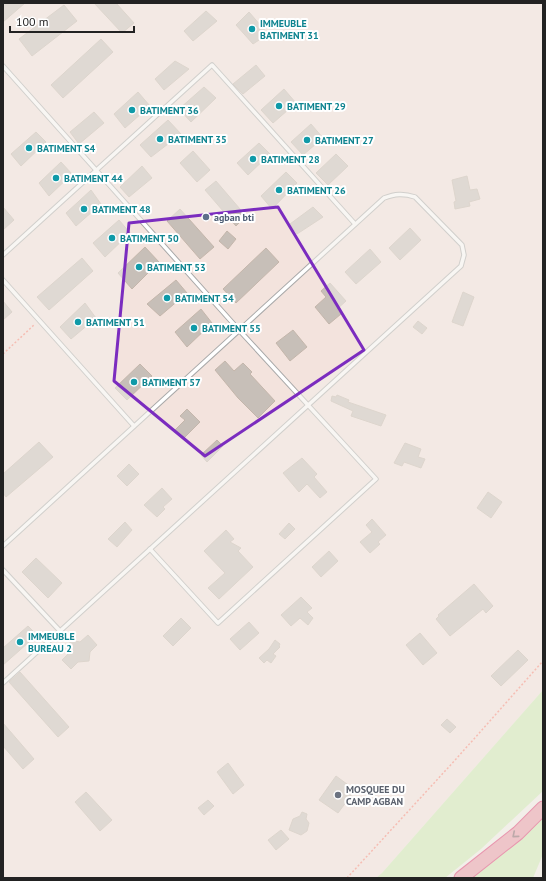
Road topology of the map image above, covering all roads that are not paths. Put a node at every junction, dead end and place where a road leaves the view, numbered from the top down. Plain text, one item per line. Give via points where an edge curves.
1 (3, 66) edge
2 (96, 170) junction
3 (355, 224) junction
4 (3, 255) edge
5 (3, 280) edge
6 (239, 330) junction
7 (309, 405) junction
8 (134, 426) junction
9 (3, 546) edge
10 (150, 549) junction
11 (3, 570) edge
12 (60, 632) junction
13 (3, 684) edge
14 (543, 808) edge
15 (461, 878) edge

1 - 2 lane
2 - 3 lane via 212,65
2 - 4 lane
2 - 6 lane
3 - 6 lane
3 - 7 lane via 384,198 407,194 415,197 462,245 464,255 461,266
5 - 8 lane
6 - 7 lane
6 - 8 lane
7 - 10 lane
7 - 10 lane via 376,478 218,623
8 - 9 lane
10 - 12 lane
11 - 12 lane
12 - 13 lane
14 -> 15 highway via 518,833

